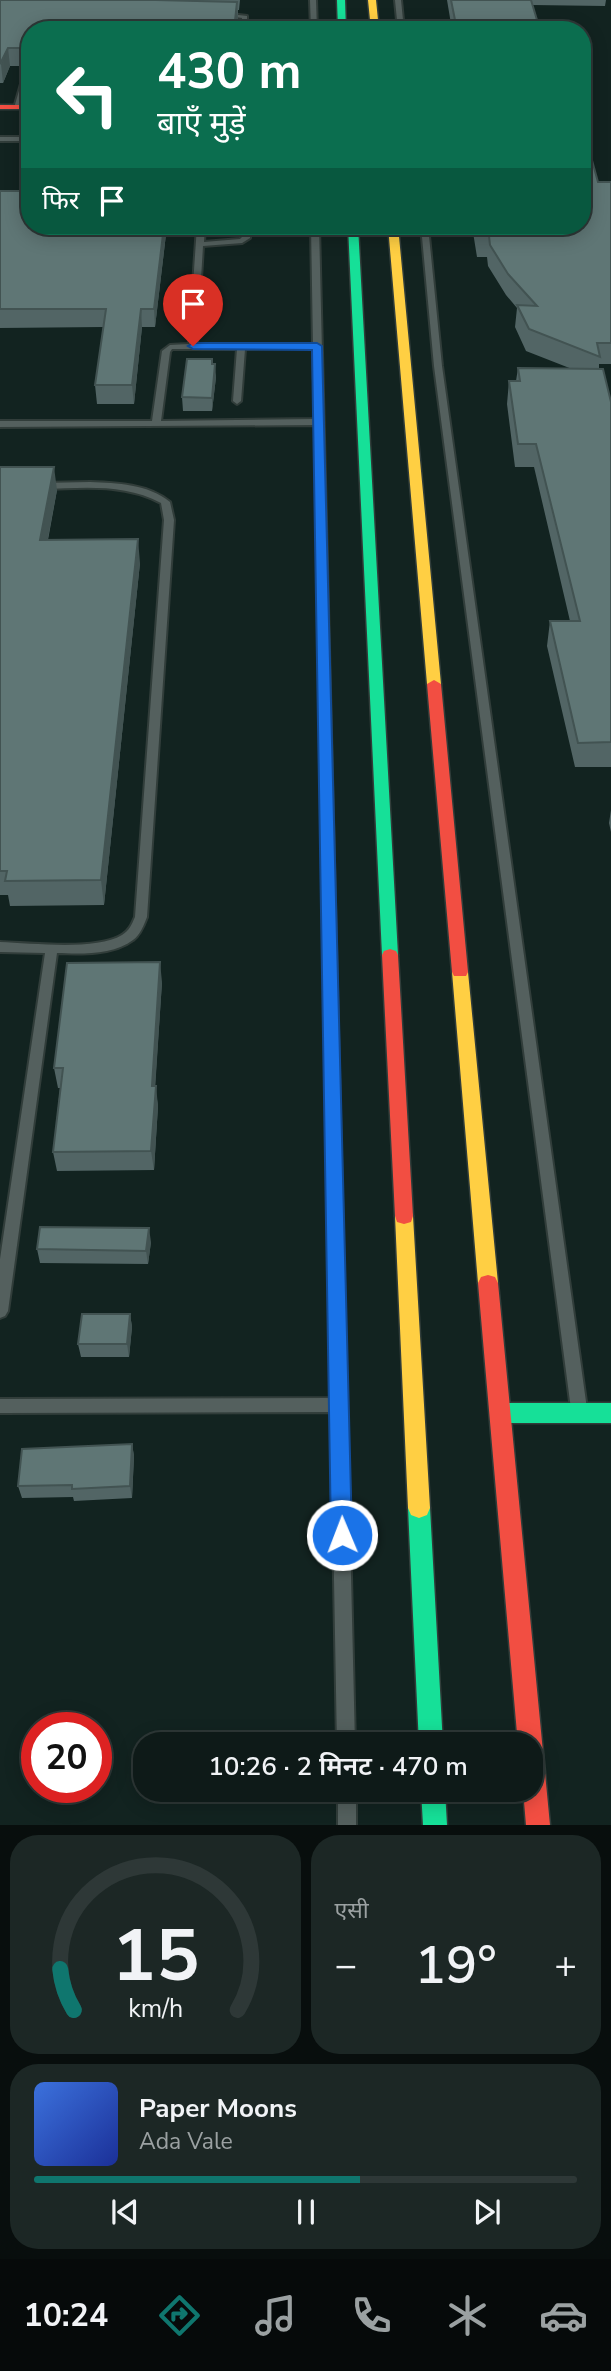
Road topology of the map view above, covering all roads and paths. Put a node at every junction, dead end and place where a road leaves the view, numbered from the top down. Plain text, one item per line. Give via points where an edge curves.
1 (313, 0) edge
2 (341, 0) edge
3 (372, 0) edge
4 (398, 0) edge
5 (214, 14) edge
6 (245, 21) edge
7 (314, 21) edge
8 (342, 21) edge
9 (374, 21) edge
10 (400, 21) edge
11 (21, 138) edge
12 (0, 139) edge
13 (201, 235) edge
14 (246, 235) edge
15 (315, 235) edge
16 (353, 235) edge
17 (394, 235) edge
18 (425, 235) edge
19 (201, 244) junction
20 (193, 346) junction
21 (241, 346) junction
22 (317, 346) junction
23 (237, 401) dead end
24 (319, 422) junction
25 (0, 424) edge
26 (156, 424) junction
27 (28, 486) edge
28 (0, 947) edge
29 (52, 948) junction
30 (0, 1311) edge
31 (339, 1405) junction
32 (0, 1406) edge
33 (500, 1413) junction
34 (580, 1413) junction
35 (611, 1413) edge
36 (346, 1732) edge
37 (430, 1732) edge
38 (529, 1732) edge
39 (346, 1802) edge
40 (434, 1802) edge
41 (536, 1802) edge
42 (347, 1825) edge
43 (435, 1825) edge
44 (538, 1825) edge

1 - 7 lane
2 - 8 street
3 - 9 street
4 - 10 lane
5 - 6 lane
11 - 12 lane
13 - 19 lane
14 - 19 lane via 242,242
15 - 22 lane
16 - 37 street
17 - 33 street
18 - 34 lane via 439,380
19 - 20 lane
20 - 21 lane
20 - 26 lane via 166,351
21 - 22 lane
21 - 23 lane
22 - 24 lane
24 - 26 lane
24 - 31 lane
25 - 26 lane
27 - 29 lane via 126,487 151,492 165,502 169,520 141,917 137,929 114,944
28 - 29 lane
29 - 30 lane
31 - 32 lane
31 - 36 lane
33 - 34 street
33 - 38 street
34 - 35 street
39 - 42 lane
40 - 43 street
41 - 44 street

